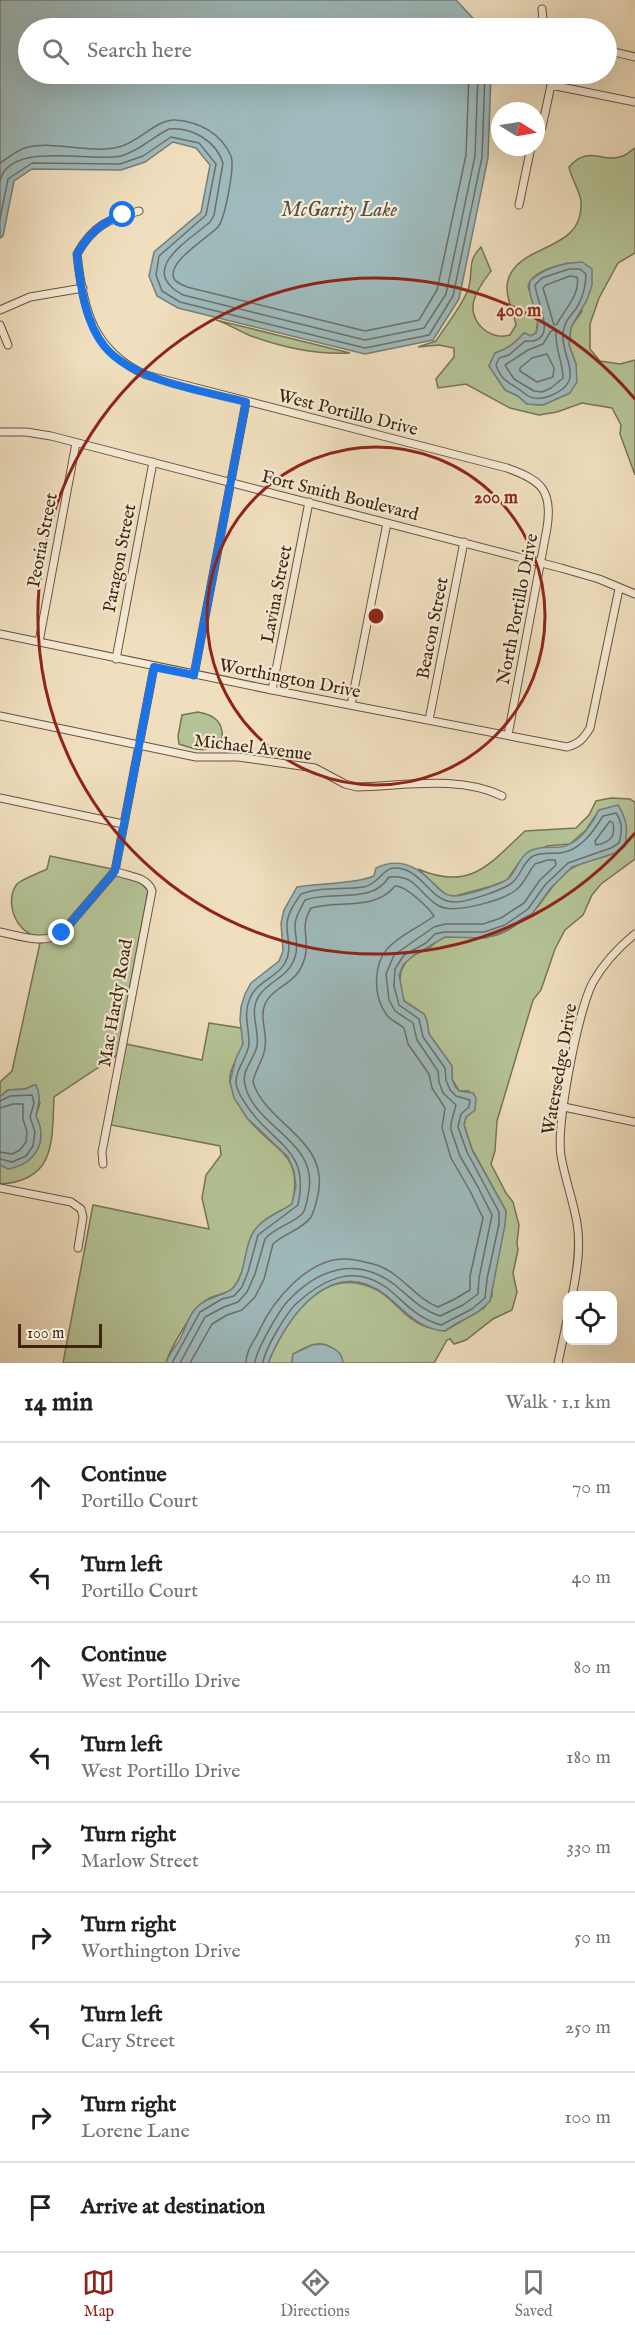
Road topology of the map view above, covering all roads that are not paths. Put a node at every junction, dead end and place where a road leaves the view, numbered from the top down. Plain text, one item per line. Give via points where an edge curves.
1 (542, 9) dead end
2 (543, 18) edge
3 (617, 53) edge
4 (635, 57) edge
5 (635, 102) edge
6 (545, 113) edge
7 (529, 156) edge
8 (519, 205) dead end
9 (139, 211) dead end
10 (83, 288) junction
11 (0, 310) edge
12 (0, 325) edge
13 (8, 345) dead end
14 (246, 402) junction
15 (0, 432) edge
16 (76, 443) junction
17 (153, 462) junction
18 (231, 483) junction
19 (544, 490) joint
20 (309, 502) junction
21 (387, 524) junction
22 (464, 542) junction
23 (540, 562) junction
24 (619, 589) junction
25 (635, 594) edge
26 (0, 634) edge
27 (39, 642) junction
28 (116, 658) junction
29 (154, 667) junction
30 (194, 675) junction
31 (272, 690) junction
32 (351, 705) junction
33 (0, 716) edge
34 (429, 720) junction
35 (508, 735) junction
36 (139, 745) junction
37 (502, 796) dead end
38 (0, 798) edge
39 (123, 824) junction
40 (115, 871) junction
41 (0, 932) edge
42 (635, 934) edge
43 (564, 1107) junction
44 (635, 1122) edge
45 (103, 1164) dead end
46 (0, 1188) edge
47 (78, 1248) dead end
48 (573, 1291) edge
49 (563, 1337) edge
50 (558, 1363) edge

1 - 2 street
3 - 4 street
5 - 6 street via 551,85
7 - 8 street
9 - 10 street, West Portillo Drive via 108,219 74,254
10 - 11 street via 30,297
10 - 14 street, West Portillo Drive via 91,322 105,347 129,367
12 - 13 street
14 - 18 street
14 - 19 street, West Portillo Drive via 507,468 525,475
15 - 16 street, Fort Smith Boulevard via 26,432
16 - 17 street, Fort Smith Boulevard
16 - 27 street, Peoria Street
17 - 18 street, Fort Smith Boulevard
17 - 28 street, Paragon Street
18 - 20 street, Fort Smith Boulevard
18 - 30 street
19 - 23 street, North Portillo Drive via 550,512
20 - 21 street, Fort Smith Boulevard
20 - 31 street, Lavina Street
21 - 22 street, Fort Smith Boulevard
21 - 32 street
22 - 23 street, Fort Smith Boulevard
22 - 34 street, Beacon Street
23 - 24 street, Fort Smith Boulevard
23 - 35 street, North Portillo Drive
24 - 25 street, Fort Smith Boulevard
24 - 35 street, Worthington Drive via 585,737 567,747
26 - 27 street, Worthington Drive
27 - 28 street, Worthington Drive
28 - 29 street, Worthington Drive
29 - 30 street, Worthington Drive
29 - 36 street
30 - 31 street, Worthington Drive
31 - 32 street, Worthington Drive
32 - 34 street, Worthington Drive
33 - 36 street, Michael Avenue
34 - 35 street, Worthington Drive
36 - 37 street, Michael Avenue via 195,757 237,757 315,768 357,787 457,784
36 - 39 street
38 - 39 street
39 - 40 street
40 - 41 street via 55,938 41,940
40 - 45 street, Mac Hardy Road via 143,879 152,891 102,1152
42 - 43 street, Watersedge Drive via 619,947 593,982 581,1016
43 - 44 street
43 - 48 street, Watersedge Drive via 561,1155 577,1225
46 - 47 street via 81,1209
49 - 50 street

